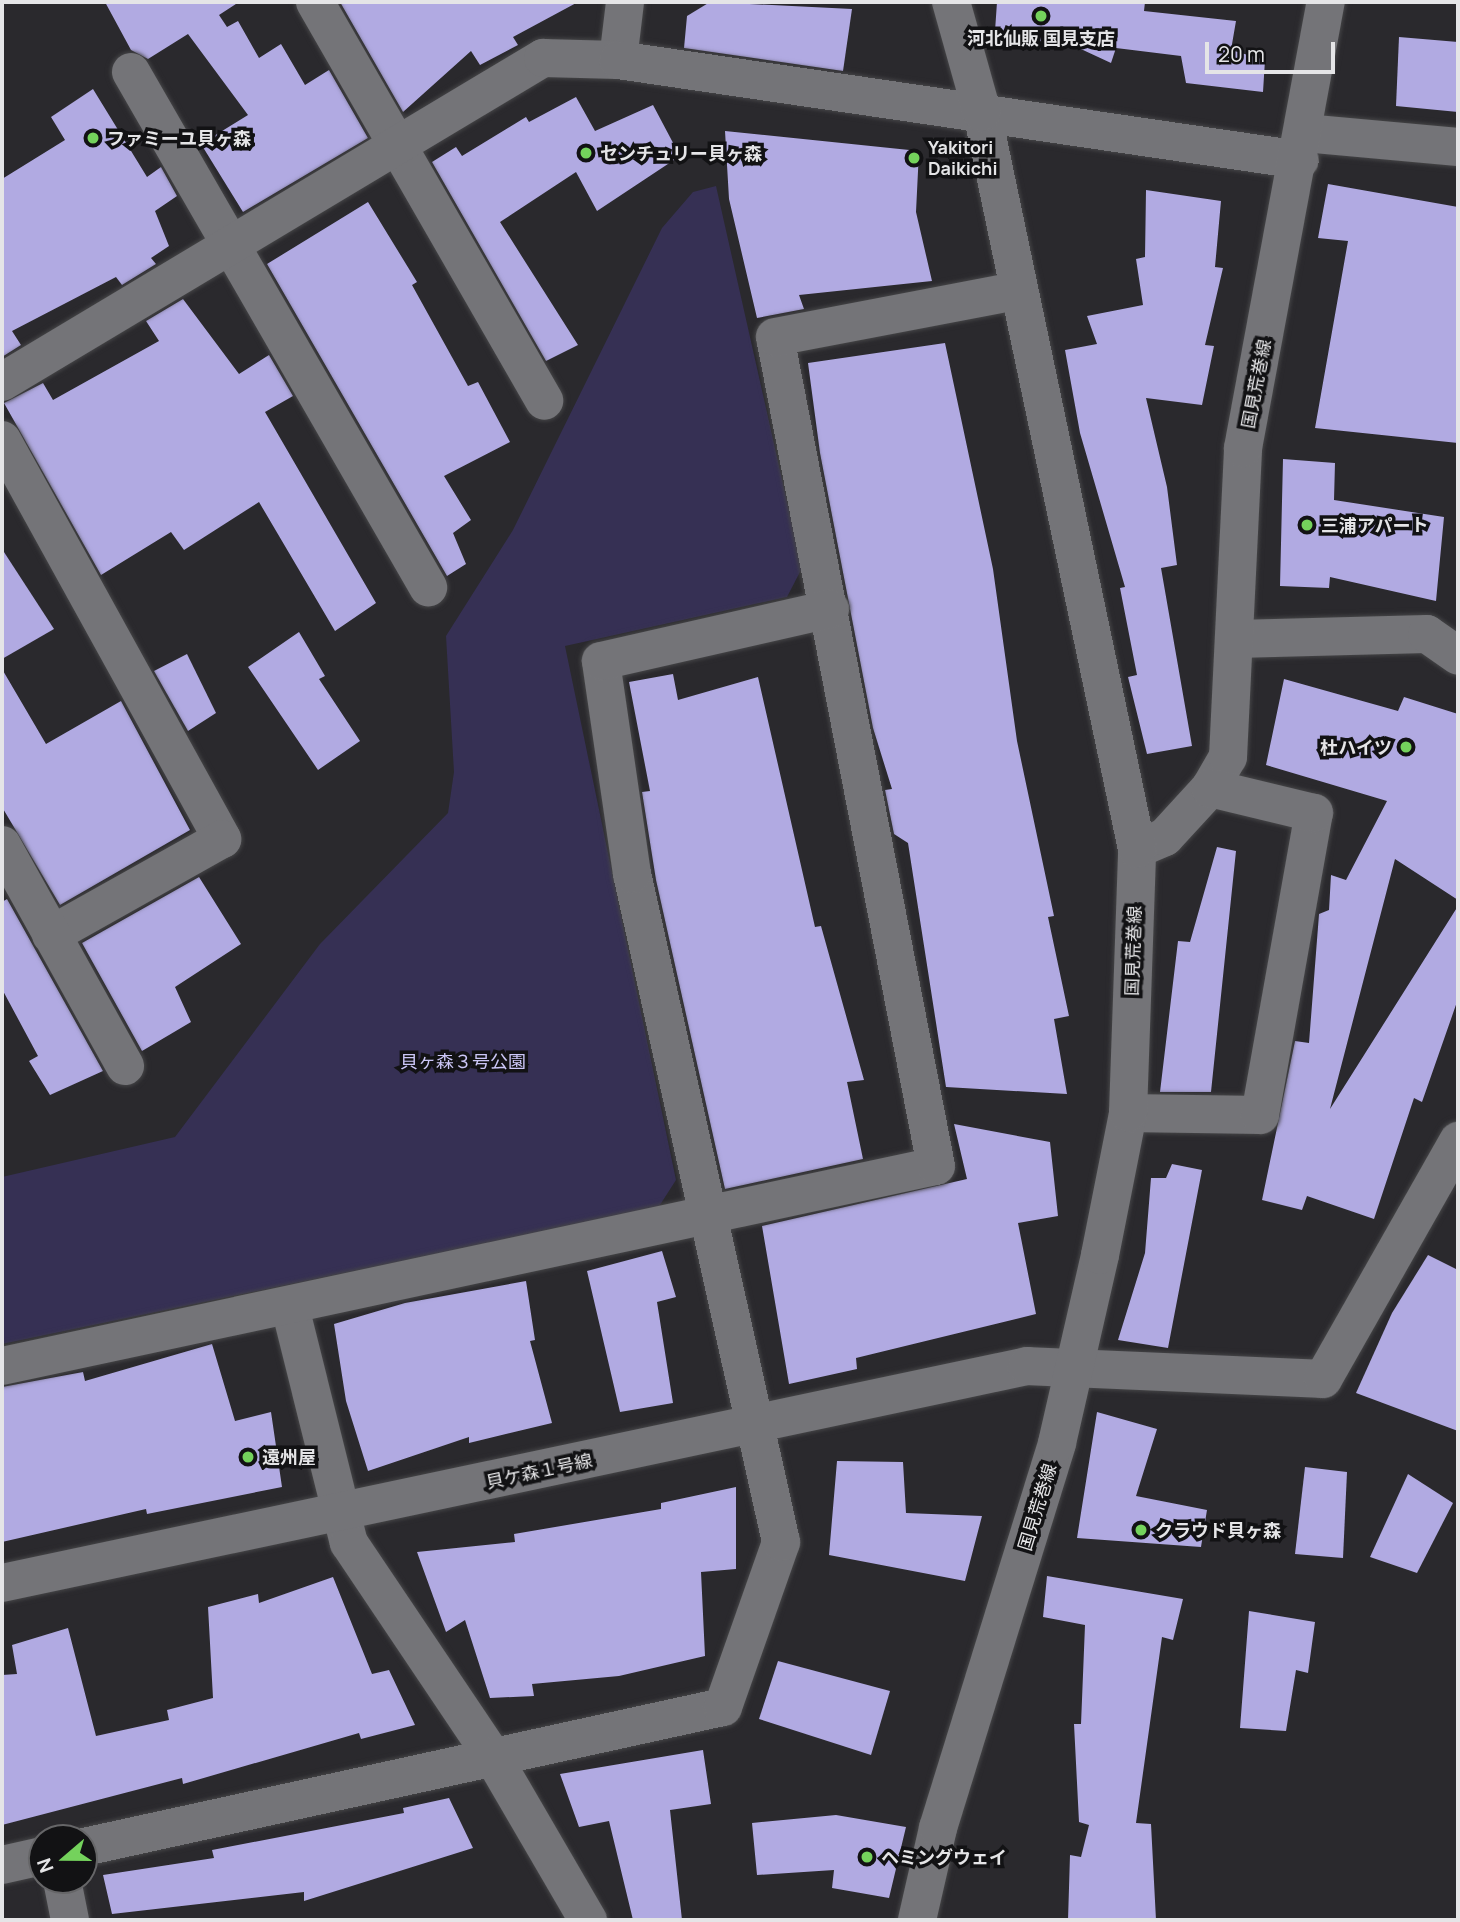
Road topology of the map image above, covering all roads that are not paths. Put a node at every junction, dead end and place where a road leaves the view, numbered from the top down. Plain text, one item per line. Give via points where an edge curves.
1 (315, 2) edge
2 (625, 2) edge
3 (951, 2) edge
4 (1326, 2) edge
5 (618, 60) junction
6 (131, 72) dead end
7 (982, 112) junction
8 (397, 145) junction
9 (1302, 147) junction
10 (1458, 147) edge
11 (231, 244) junction
12 (1016, 291) junction
13 (2, 382) edge
14 (544, 401) dead end
15 (2, 440) edge
16 (428, 587) dead end
17 (831, 609) junction
18 (1236, 639) junction
19 (1458, 656) edge
20 (1210, 788) junction
21 (2, 845) edge
22 (1137, 849) junction
23 (51, 935) junction
24 (125, 1066) dead end
25 (1128, 1113) junction
26 (1458, 1141) edge
27 (708, 1217) junction
28 (290, 1307) junction
29 (1076, 1365) junction
30 (2, 1366) edge
31 (756, 1426) junction
32 (337, 1514) junction
33 (2, 1583) edge
34 (494, 1757) junction
35 (98, 1844) edge
36 (28, 1859) edge
37 (2, 1865) edge
38 (65, 1894) edge
39 (70, 1920) edge
40 (588, 1920) edge
41 (918, 1920) edge

1 - 8 street
2 - 5 street
3 - 7 street
4 - 9 street, 国見荒巻線
5 - 7 street
5 - 8 street via 543,58
6 - 11 street
7 - 9 street
7 - 12 street
8 - 11 street
8 - 14 street
9 - 10 street
9 - 18 street, 国見荒巻線 via 1243,448
11 - 13 street
11 - 16 street
12 - 17 street via 775,337
12 - 22 street
15 - 23 street via 222,839
17 - 27 street via 936,1166
17 - 27 street via 601,660 632,874
18 - 19 street via 1427,634
18 - 20 street, 国見荒巻線 via 1228,757
20 - 22 street, 国見荒巻線 via 1165,837
20 - 25 street via 1314,813 1260,1115
21 - 23 street
22 - 25 street, 国見荒巻線
23 - 24 street
25 - 29 street, 国見荒巻線
26 - 29 street, 貝ケ森１号線 via 1323,1379
27 - 28 street
27 - 31 street
28 - 30 street
28 - 32 street
29 - 31 street, 貝ケ森１号線 via 1027,1366
29 - 41 street, 国見荒巻線 via 938,1828
31 - 32 street, 貝ケ森１号線
31 - 34 street via 781,1542 723,1707
32 - 33 street, 貝ケ森１号線
32 - 34 street via 349,1543
34 - 35 street
34 - 40 street
36 - 37 street
38 - 39 street

